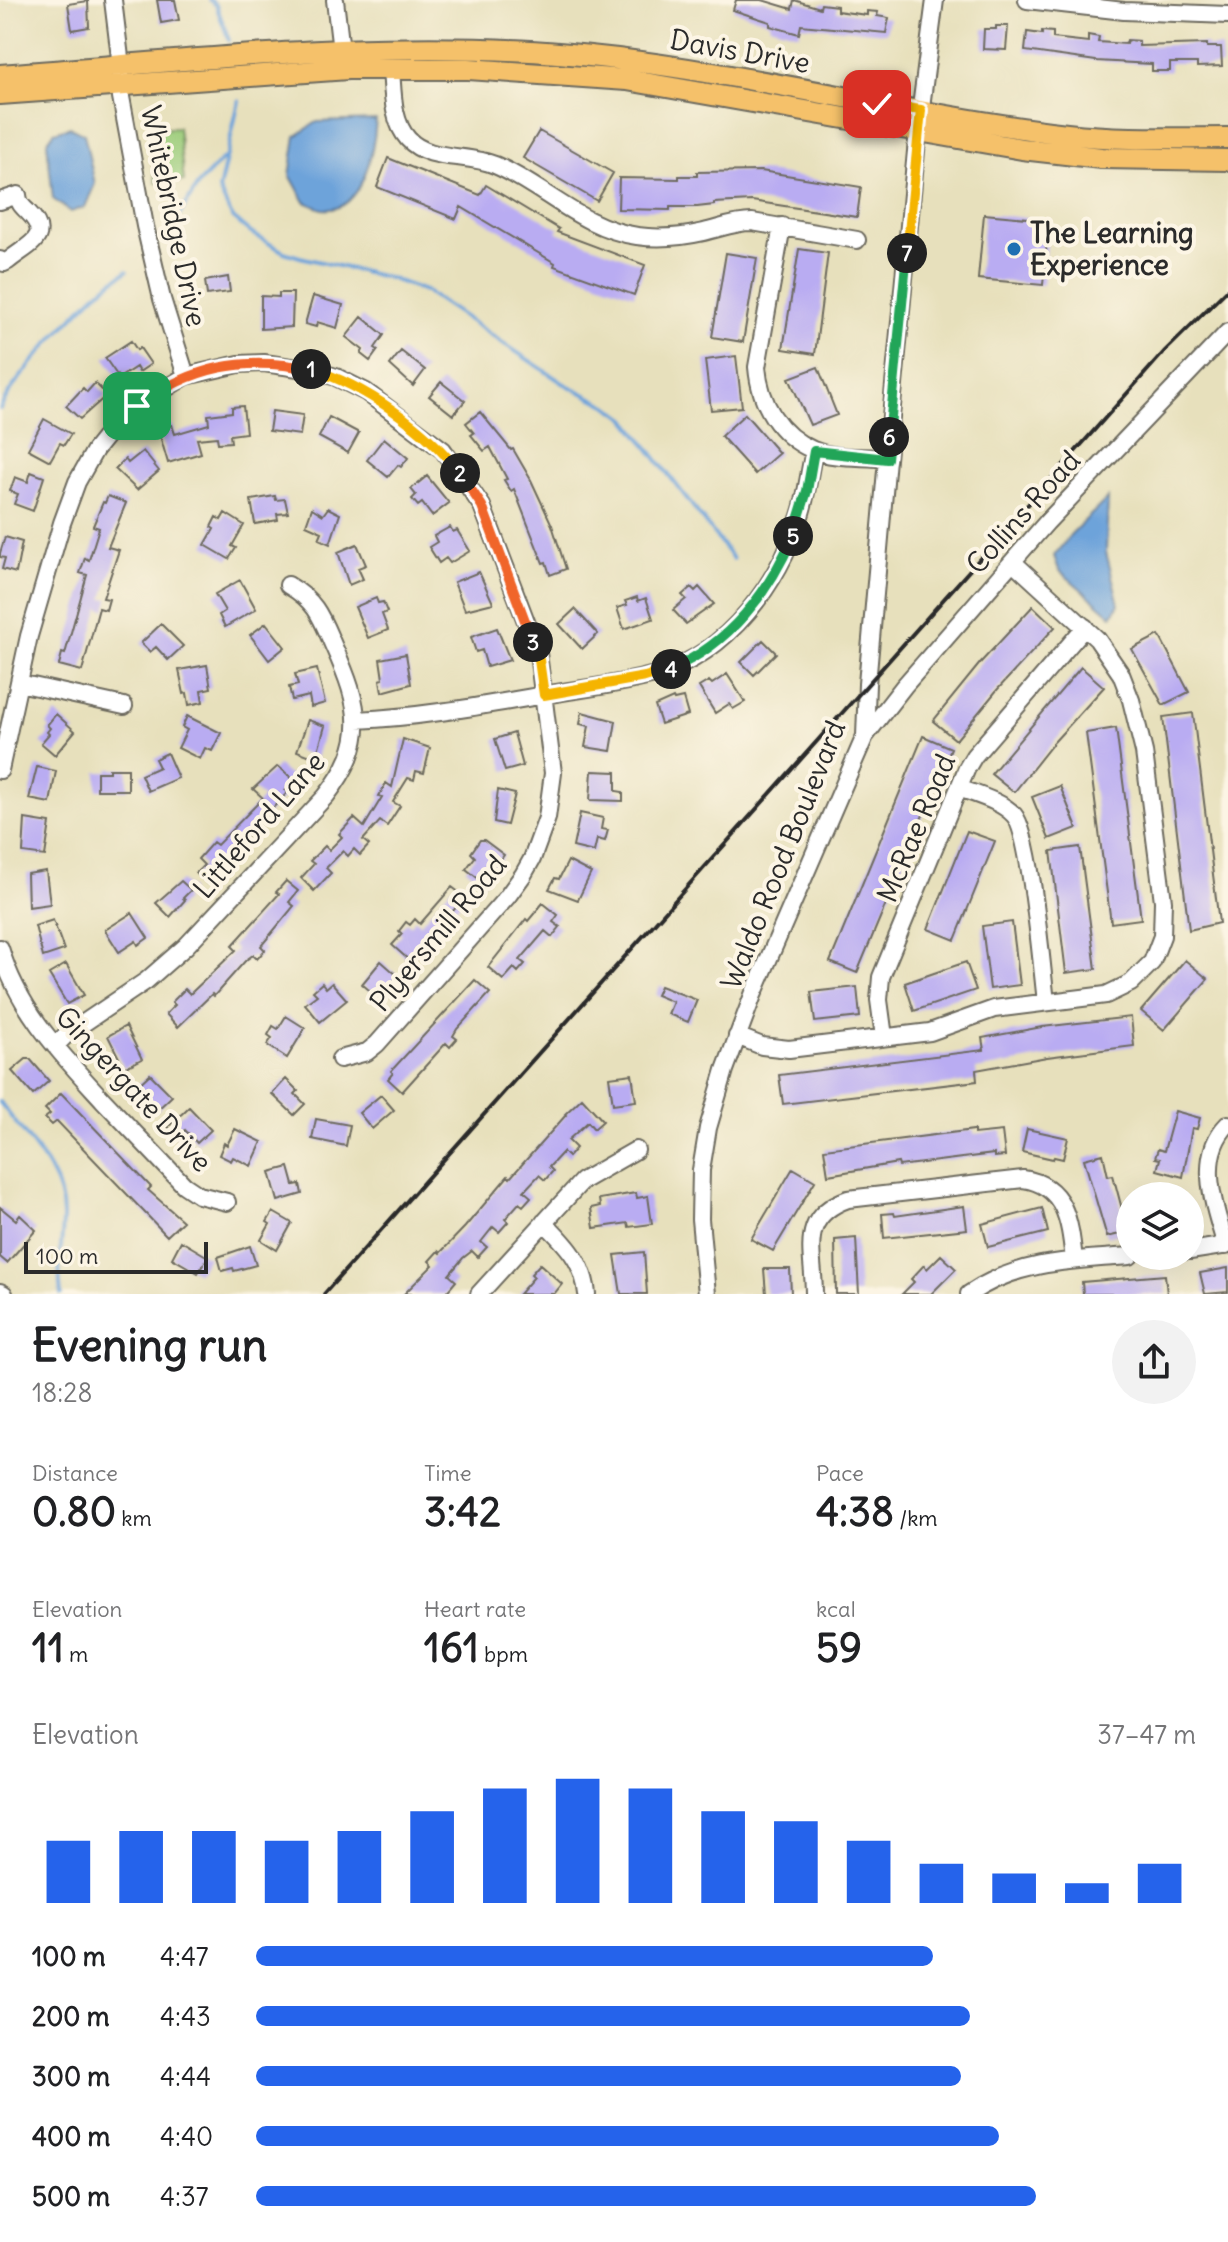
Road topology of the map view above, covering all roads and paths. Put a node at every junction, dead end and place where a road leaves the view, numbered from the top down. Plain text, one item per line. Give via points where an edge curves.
1 (113, 0) edge
2 (335, 0) edge
3 (935, 0) edge
4 (1027, 0) edge
5 (1228, 15) edge
6 (341, 51) junction
7 (391, 69) junction
8 (0, 75) edge
9 (121, 75) junction
10 (0, 94) edge
11 (920, 120) junction
12 (1228, 138) edge
13 (1228, 160) edge
14 (0, 201) edge
15 (782, 226) junction
16 (857, 240) dead end
17 (0, 260) edge
18 (1228, 332) edge
19 (186, 376) junction
20 (814, 451) junction
21 (887, 459) junction
22 (1013, 562) junction
23 (288, 585) dead end
24 (1085, 627) junction
25 (19, 683) junction
26 (544, 695) junction
27 (124, 706) dead end
28 (357, 720) junction
29 (865, 736) junction
30 (0, 770) edge
31 (959, 788) junction
32 (0, 948) edge
33 (1046, 1002) junction
34 (737, 1036) junction
35 (884, 1037) junction
36 (55, 1046) junction
37 (340, 1059) dead end
38 (1228, 1124) edge
39 (636, 1150) dead end
40 (227, 1202) dead end
41 (544, 1222) junction
42 (1227, 1246) edge
43 (1204, 1249) edge
44 (1116, 1257) edge
45 (1074, 1260) junction
46 (479, 1294) edge
47 (587, 1294) edge
48 (707, 1294) edge
49 (814, 1294) edge
50 (969, 1294) edge

1 - 9 street, Whitebridge Drive
2 - 6 street
3 - 11 street, Waldo Rood Boulevard
4 - 5 street
6 - 9 main road, Davis Drive
6 - 11 main road, Davis Drive via 475,48 681,67 877,104
7 - 9 main road, Davis Drive
7 - 11 main road, Davis Drive via 627,80
7 - 15 street via 396,118 415,146 497,166 597,225 654,237 743,222
8 - 9 main road, Davis Drive
9 - 10 main road, Davis Drive
9 - 19 street, Whitebridge Drive via 145,226
11 - 12 main road, Davis Drive via 1118,138
11 - 13 main road, Davis Drive via 1022,149 1101,158
11 - 21 street, Waldo Rood Boulevard
14 - 17 street via 18,195 41,229 8,261
15 - 16 street
15 - 20 street via 758,353 758,381 774,419
18 - 22 street, Collins Road
19 - 25 street via 125,417 86,465 62,523
19 - 26 street, Plyersmill Road via 239,364 312,370 366,392 443,450 482,506 538,653
20 - 21 street
20 - 26 street via 787,552 765,590 731,629 661,673
21 - 29 street, Waldo Rood Boulevard
22 - 24 street
22 - 29 street, Collins Road
23 - 28 street, Littleford Lane via 307,597 320,615 352,687
24 - 31 street, McRae Road via 974,756
24 - 33 street via 1121,674 1138,723 1164,923 1152,962 1131,983 1106,995
25 - 27 street
25 - 30 street
26 - 28 street via 423,716
26 - 37 street, Plyersmill Road via 553,773 547,818 532,859 507,897 377,1044
28 - 36 street, Littleford Lane via 351,754 339,780 204,928 146,981
29 - 34 street, Waldo Rood Boulevard
31 - 33 street via 1004,807 1020,824
31 - 35 street, McRae Road via 881,977
32 - 36 street, Gingergate Drive via 24,1004
33 - 35 street via 994,1009 946,1028
34 - 35 street via 789,1049
34 - 48 street, Waldo Rood Boulevard via 711,1117 701,1170
36 - 40 street, Gingergate Drive via 184,1185
38 - 42 street via 1212,1148 1210,1163
39 - 41 street via 582,1181
41 - 46 street
41 - 47 street via 575,1255
42 - 43 street
44 - 45 street
45 - 49 street via 1067,1211 1051,1190 1033,1180 848,1199 820,1216 810,1238
45 - 50 street via 1022,1268

